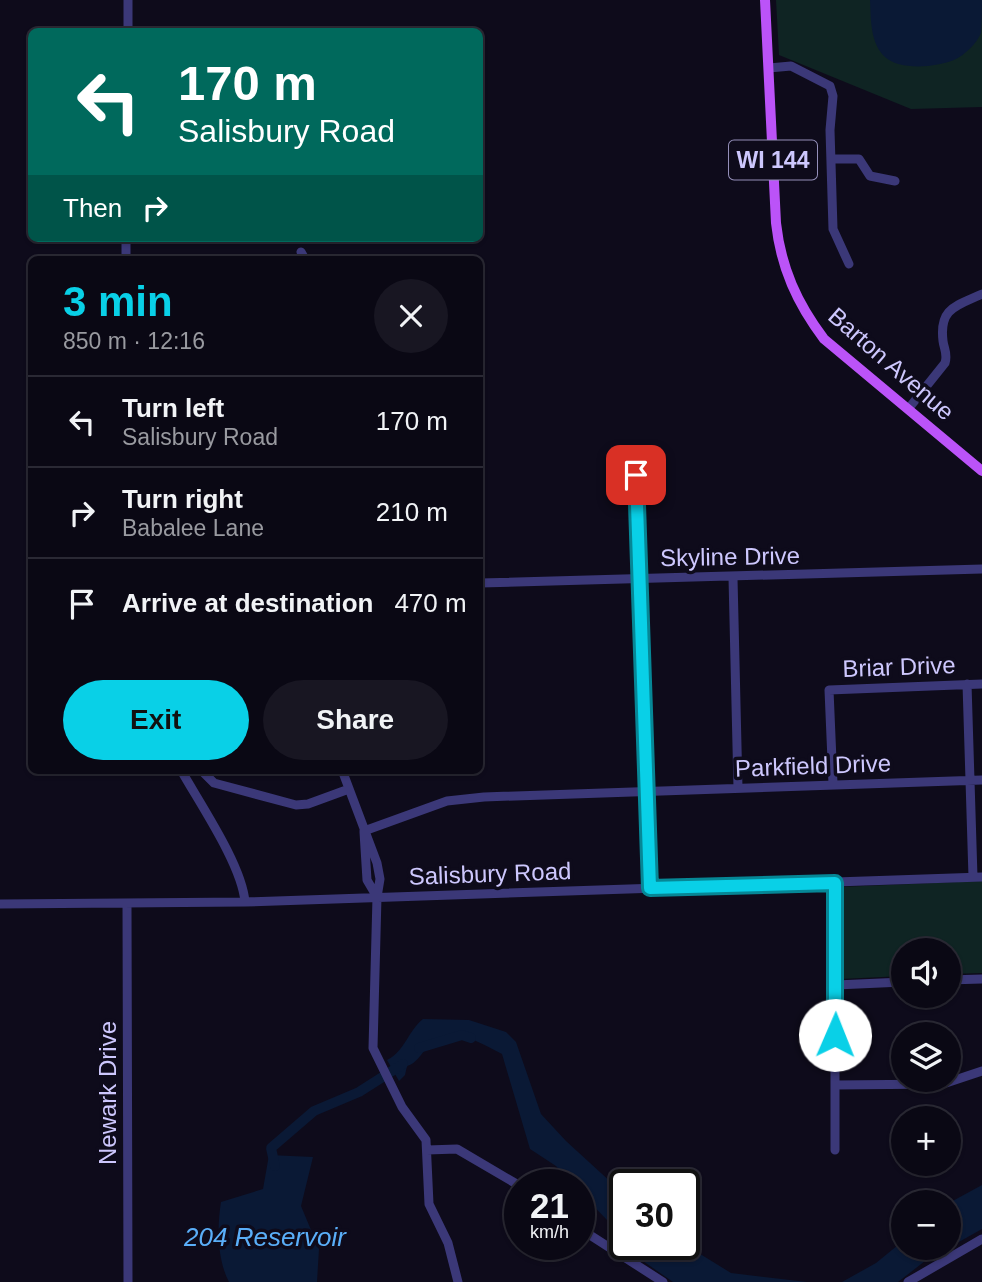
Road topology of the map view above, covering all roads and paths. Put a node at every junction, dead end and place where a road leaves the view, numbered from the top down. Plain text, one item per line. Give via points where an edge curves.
1 (128, 0) edge
2 (765, 0) edge
3 (128, 28) edge
4 (769, 68) junction
5 (831, 159) junction
6 (895, 181) dead end
7 (849, 264) dead end
8 (982, 294) edge
9 (909, 408) junction
10 (982, 471) edge
11 (636, 473) dead end
12 (982, 569) edge
13 (640, 578) junction
14 (733, 578) junction
15 (483, 583) edge
16 (967, 684) junction
17 (982, 684) edge
18 (183, 774) edge
19 (205, 774) edge
20 (343, 774) edge
21 (971, 780) junction
22 (982, 780) edge
23 (833, 784) junction
24 (738, 788) junction
25 (349, 789) junction
26 (646, 791) junction
27 (364, 831) junction
28 (977, 877) edge
29 (835, 883) junction
30 (650, 888) junction
31 (377, 897) junction
32 (245, 902) junction
33 (0, 904) edge
34 (127, 905) junction
35 (982, 979) edge
36 (961, 980) edge
37 (891, 983) edge
38 (836, 985) junction
39 (982, 1071) edge
40 (835, 1085) junction
41 (427, 1150) junction
42 (835, 1150) dead end
43 (504, 1177) edge
44 (595, 1238) edge
45 (982, 1239) edge
46 (128, 1282) edge
47 (458, 1282) edge
48 (663, 1282) edge
49 (908, 1282) edge

1 - 3 street
2 - 4 main road, WI 144
4 - 5 street via 791,66 830,86
4 - 9 main road, Barton Avenue / WI 144 via 779,253 789,283 824,339
5 - 6 street via 859,159 870,176
5 - 7 street via 833,229
8 - 9 street via 947,312 941,324 945,363
9 - 10 main road, Barton Avenue / WI 144
11 - 13 street
12 - 14 street, Skyline Drive
13 - 14 street, Skyline Drive
13 - 15 street, Skyline Drive
13 - 26 street
14 - 24 street
16 - 17 street, Briar Drive
16 - 21 street
16 - 23 street, Briar Drive via 829,690
18 - 32 street via 235,869
19 - 25 street via 215,783 296,805
20 - 25 street
21 - 22 street, Parkfield Drive
21 - 23 street, Parkfield Drive
21 - 28 street
23 - 24 street, Parkfield Drive
24 - 26 street, Parkfield Drive
25 - 27 street
26 - 27 street, Parkfield Drive via 447,801
26 - 30 street
27 - 31 street via 367,880
28 - 29 street, Salisbury Road
29 - 30 street, Salisbury Road
29 - 38 street
30 - 31 street, Salisbury Road
31 - 32 street, Salisbury Road
31 - 41 street via 373,1048 402,1107 424,1133
32 - 34 street, Salisbury Road
33 - 34 street, Salisbury Road
34 - 46 street, Newark Drive
35 - 36 street
37 - 38 street
38 - 40 street
39 - 40 street via 943,1084
40 - 42 street
41 - 43 street via 457,1149
41 - 47 street via 429,1204 448,1242
44 - 48 street
45 - 49 street

